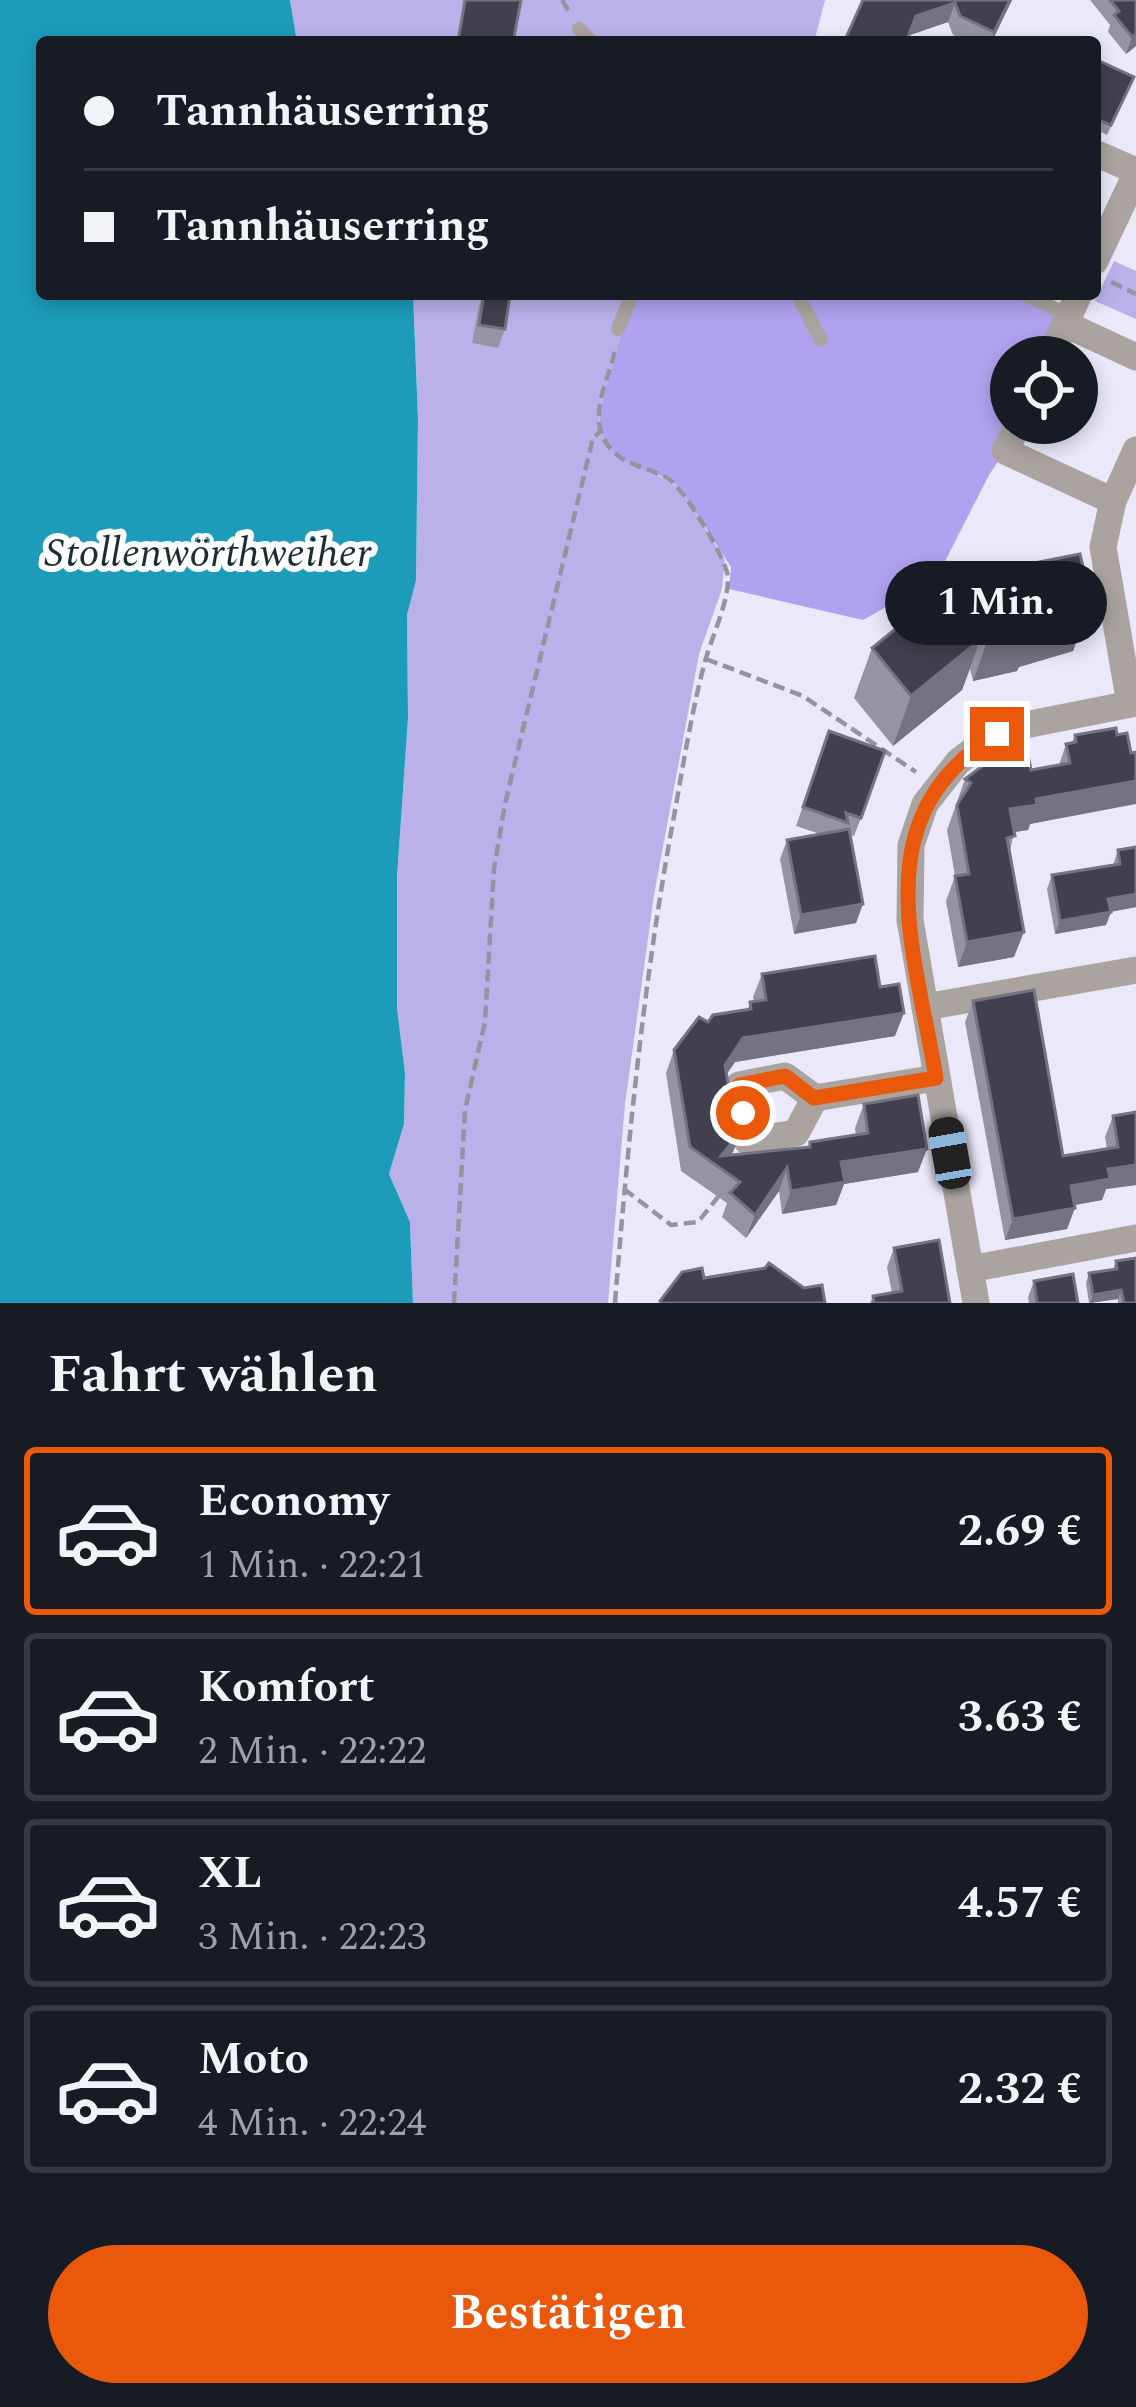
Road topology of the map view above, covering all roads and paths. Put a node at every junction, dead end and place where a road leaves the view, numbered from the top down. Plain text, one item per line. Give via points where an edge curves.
1 (579, 28) dead end
2 (586, 36) edge
3 (1101, 156) edge
4 (1136, 172) edge
5 (1101, 271) edge
6 (1136, 294) edge
7 (630, 300) edge
8 (800, 300) edge
9 (1040, 300) edge
10 (1071, 311) edge
11 (619, 329) joint
12 (821, 340) dead end
13 (1136, 357) edge
14 (601, 431) junction
15 (1009, 444) edge
16 (1136, 450) edge
17 (1113, 501) junction
18 (706, 658) junction
19 (1133, 704) edge
20 (938, 786) junction
21 (1136, 970) edge
22 (925, 1007) junction
23 (936, 1078) junction
24 (814, 1098) dead end
25 (624, 1189) junction
26 (723, 1191) edge
27 (1136, 1238) edge
28 (970, 1269) junction
29 (454, 1303) edge
30 (615, 1303) edge
31 (976, 1303) edge

1 - 2 lane
3 - 4 street
4 - 5 street
5 - 6 path
7 - 11 lane
8 - 12 lane
9 - 10 lane
10 - 13 street
11 - 14 path
14 - 18 path via 626,464 680,488 721,550 728,580
14 - 29 path via 593,438 494,869 485,1022 465,1110
15 - 17 street via 1005,452
16 - 17 street
17 - 19 street via 1103,547
18 - 20 path via 803,696
18 - 25 path via 659,897
19 - 20 street via 997,734
20 - 22 street via 916,825 908,869
21 - 22 street
22 - 23 street
23 - 24 street
23 - 28 street
25 - 26 path via 671,1225 698,1222
25 - 30 path
27 - 28 street
28 - 31 street

